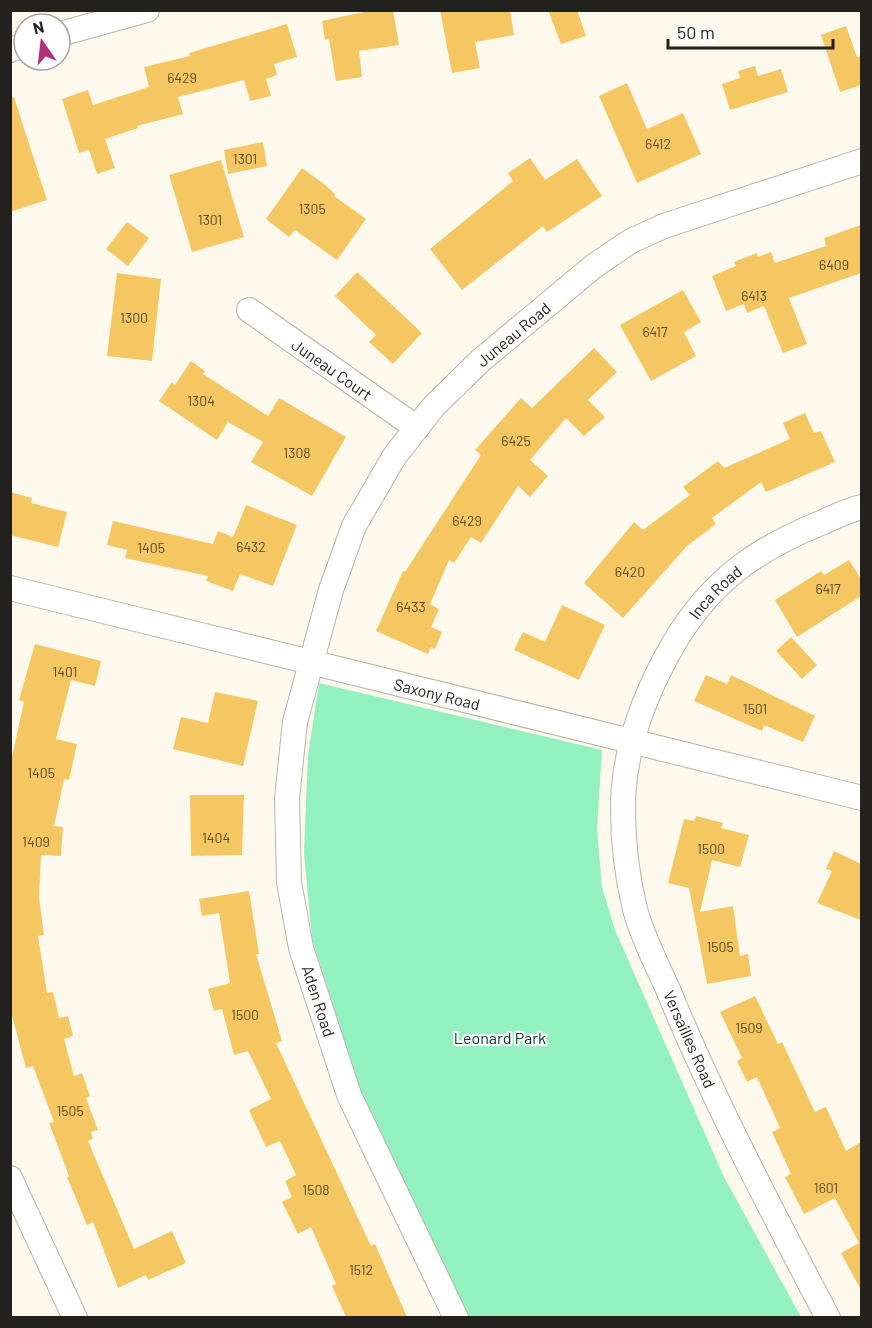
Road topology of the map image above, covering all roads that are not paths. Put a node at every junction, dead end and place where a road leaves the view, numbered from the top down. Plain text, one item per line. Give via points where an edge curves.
1 (147, 10) edge
2 (72, 31) edge
3 (861, 161) edge
4 (249, 310) dead end
5 (417, 428) junction
6 (861, 507) edge
7 (10, 588) edge
8 (311, 661) junction
9 (632, 741) junction
10 (861, 798) edge
11 (10, 1178) edge
12 (75, 1317) edge
13 (456, 1317) edge
14 (828, 1317) edge

1 - 2 street
3 - 5 street, Juneau Road via 664,226 631,241 594,266 480,361
4 - 5 street, Juneau Court
5 - 8 street, Juneau Road via 394,457 354,526
6 - 9 street, Inca Road via 801,531 730,572 691,614 668,654
7 - 8 street, Saxony Road
8 - 9 street, Saxony Road
8 - 13 street, Aden Road via 295,722 287,798 290,882 301,948 349,1095
9 - 10 street, Saxony Road
9 - 14 street, Versailles Road via 623,806 626,855 636,911 696,1056
11 - 12 street

